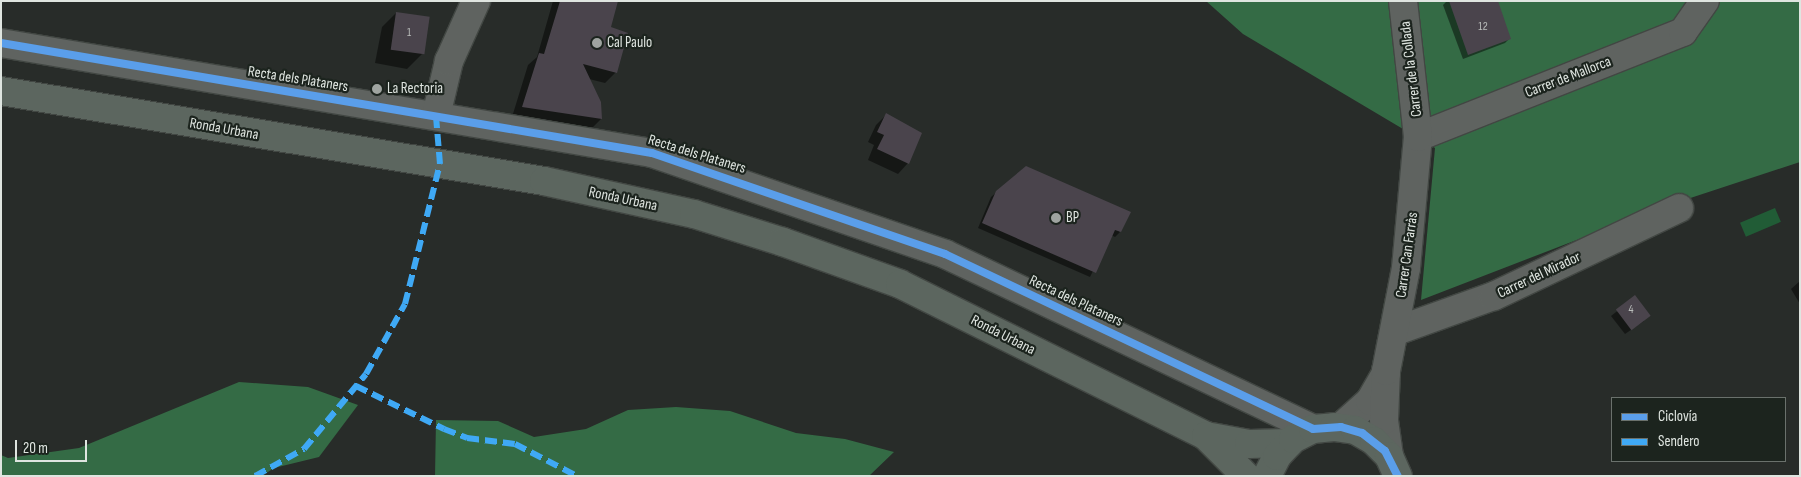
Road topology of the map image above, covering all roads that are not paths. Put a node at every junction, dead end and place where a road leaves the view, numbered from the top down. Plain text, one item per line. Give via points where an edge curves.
1 (476, 1) edge
2 (1403, 1) edge
3 (1705, 1) edge
4 (1, 43) edge
5 (1, 91) edge
6 (436, 116) junction
7 (1418, 136) junction
8 (1678, 208) dead end
9 (1396, 331) junction
10 (1386, 371) junction
11 (1341, 427) junction
12 (1313, 429) junction
13 (1206, 436) junction
14 (1289, 442) junction
15 (1394, 466) edge
16 (1246, 476) edge
17 (1267, 476) edge

1 - 6 street via 449,61
2 - 7 street, Carrer de la Collada
3 - 7 street, Carrer de Mallorca via 1683,32
4 - 6 street, Recta dels Plataners
5 - 13 main road, Ronda Urbana via 544,181 694,214 900,284
6 - 12 street, Recta dels Plataners via 652,152 833,213 945,254
7 - 9 street, Carrer Can Farràs via 1415,196
8 - 9 street, Carrer del Mirador via 1494,296
9 - 10 street, Carrer Can Farràs
10 - 11 street, Carrer Can Farràs via 1370,401
10 - 15 street, Carrer Can Farràs via 1384,420
11 - 12 main road, Ronda Urbana
11 - 15 main road, Ronda Urbana via 1368,436
12 - 14 main road, Ronda Urbana
13 - 14 main road, Ronda Urbana via 1248,444
13 - 16 main road, Ronda Urbana
14 - 17 main road, Ronda Urbana via 1276,456

